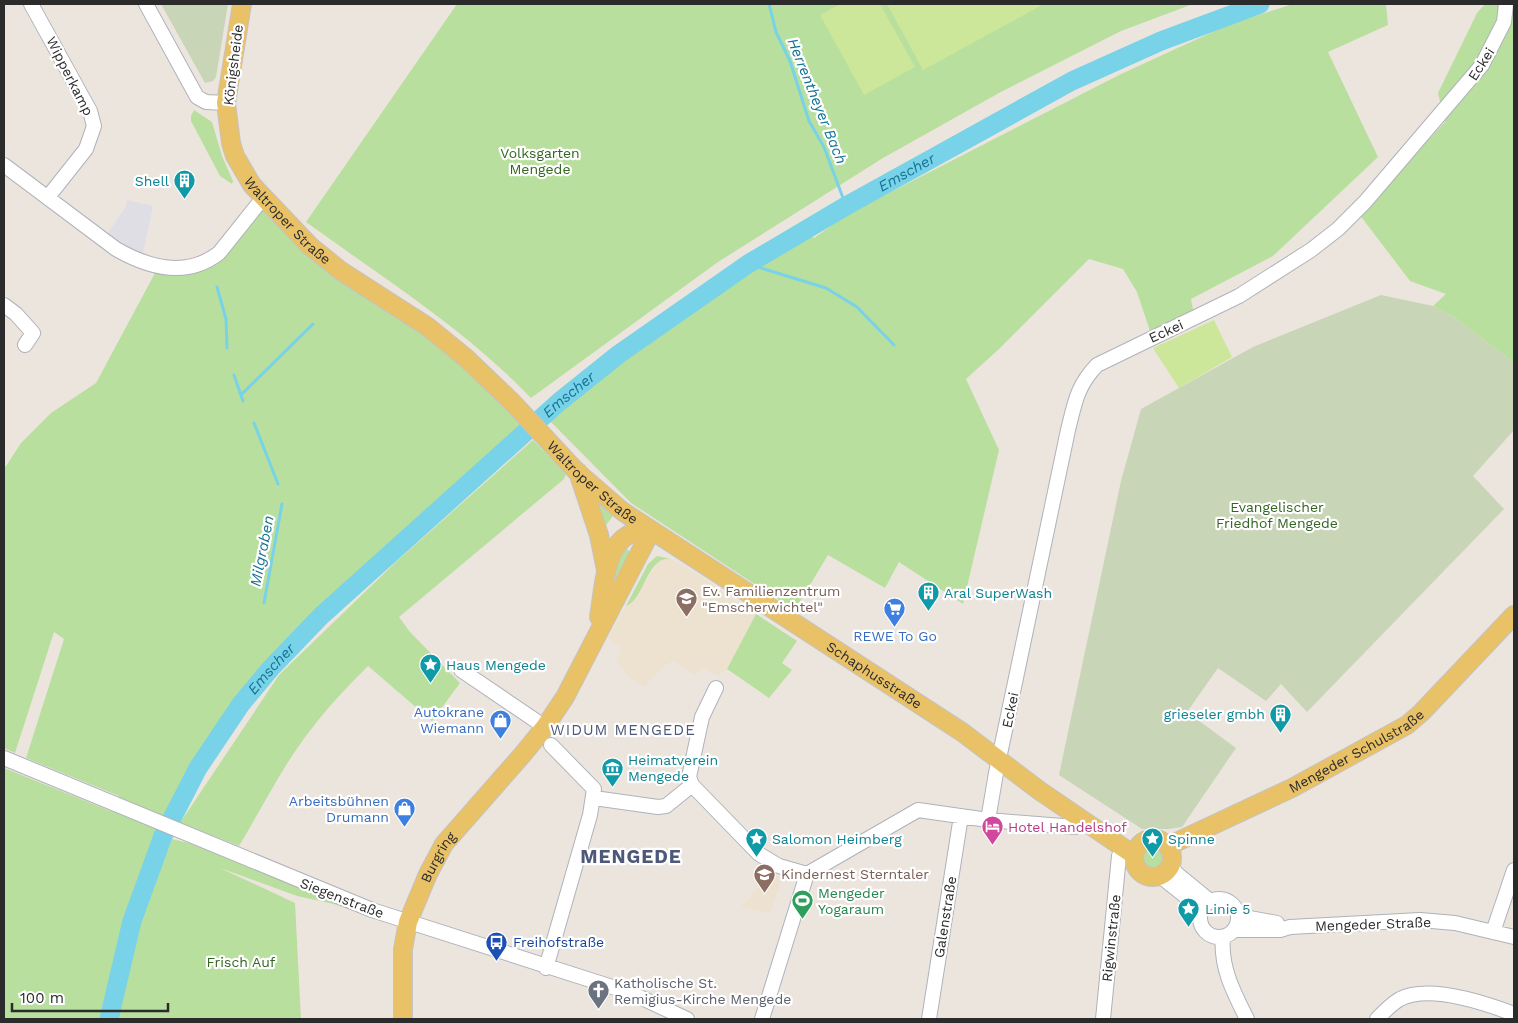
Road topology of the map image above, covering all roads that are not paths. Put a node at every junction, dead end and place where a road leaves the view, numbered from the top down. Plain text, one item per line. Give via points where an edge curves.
1 (31, 4) edge
2 (146, 4) edge
3 (242, 4) edge
4 (1506, 4) edge
5 (226, 103) junction
6 (228, 126) joint
7 (4, 165) edge
8 (48, 197) junction
9 (263, 198) junction
10 (4, 305) edge
11 (25, 345) dead end
12 (578, 472) junction
13 (651, 531) junction
14 (606, 572) junction
15 (1514, 616) edge
16 (597, 633) junction
17 (461, 670) dead end
18 (716, 688) dead end
19 (545, 727) junction
20 (552, 745) dead end
21 (4, 758) edge
22 (999, 760) junction
23 (692, 785) junction
24 (594, 793) junction
25 (961, 816) junction
26 (988, 820) junction
27 (1076, 827) dead end
28 (1168, 846) junction
29 (1131, 852) junction
30 (1514, 870) edge
31 (1166, 871) junction
32 (807, 874) junction
33 (1205, 907) junction
34 (408, 922) junction
35 (1226, 930) junction
36 (1493, 932) junction
37 (1514, 937) edge
38 (546, 968) junction
39 (1514, 1014) edge
40 (403, 1019) edge
41 (687, 1019) edge
42 (762, 1019) edge
43 (929, 1019) edge
44 (1103, 1019) edge
45 (1247, 1019) edge
46 (1377, 1019) edge

1 - 8 street, Wipperkamp via 90,111 94,126 86,149
2 - 5 street via 194,94 206,102
3 - 5 main road, Königsheide
4 - 22 street, Eckei via 1504,22 1482,66 1338,229 1239,296 1097,364 1082,383 1076,394 1068,430
5 - 6 main road, Königsheide
6 - 9 main road, Waltroper Straße via 235,156
7 - 8 street
8 - 9 street via 116,249 133,259 168,269 212,259
9 - 12 main road, Waltroper Straße via 310,246 341,271 448,343 513,403
10 - 11 street via 33,333
12 - 13 main road, Waltroper Straße via 622,511
12 - 14 main road via 599,535
13 - 14 main road via 635,531 621,539 612,552
13 - 16 main road, Waltroper Straße
13 - 22 main road, Schaphusstraße via 860,664
14 - 16 main road
15 - 28 main road, Mengeder Schulstraße via 1407,725 1292,788
16 - 19 main road, Waltroper Straße via 569,689
17 - 19 street
18 - 23 street via 702,717 689,777
19 - 34 main road, Burgring via 444,844
20 - 24 street
21 - 34 street, Siegenstraße
22 - 26 street
22 - 29 main road, Schaphusstraße
23 - 24 street via 666,806 658,807
23 - 32 street via 759,854 779,866
24 - 38 street
25 - 26 street
25 - 32 street via 918,810
25 - 43 street, Galenstraße
26 - 27 street
28 - 29 main road via 1154,839
28 - 31 main road via 1172,856
29 - 31 main road via 1142,875 1153,878
29 - 44 street, Rigwinstraße
30 - 36 street
31 - 33 street via 1194,903
32 - 42 street
33 - 35 street via 1200,923
33 - 35 street via 1226,900 1234,906
34 - 38 street, Siegenstraße
34 - 40 main road, Burgring via 402,954
35 - 36 street, Mengeder Straße via 1420,920 1455,923
35 - 45 street via 1217,966 1228,980
36 - 37 street, Mengeder Straße
38 - 41 street, Siegenstraße via 638,996
39 - 46 street via 1455,997 1426,993 1400,999

